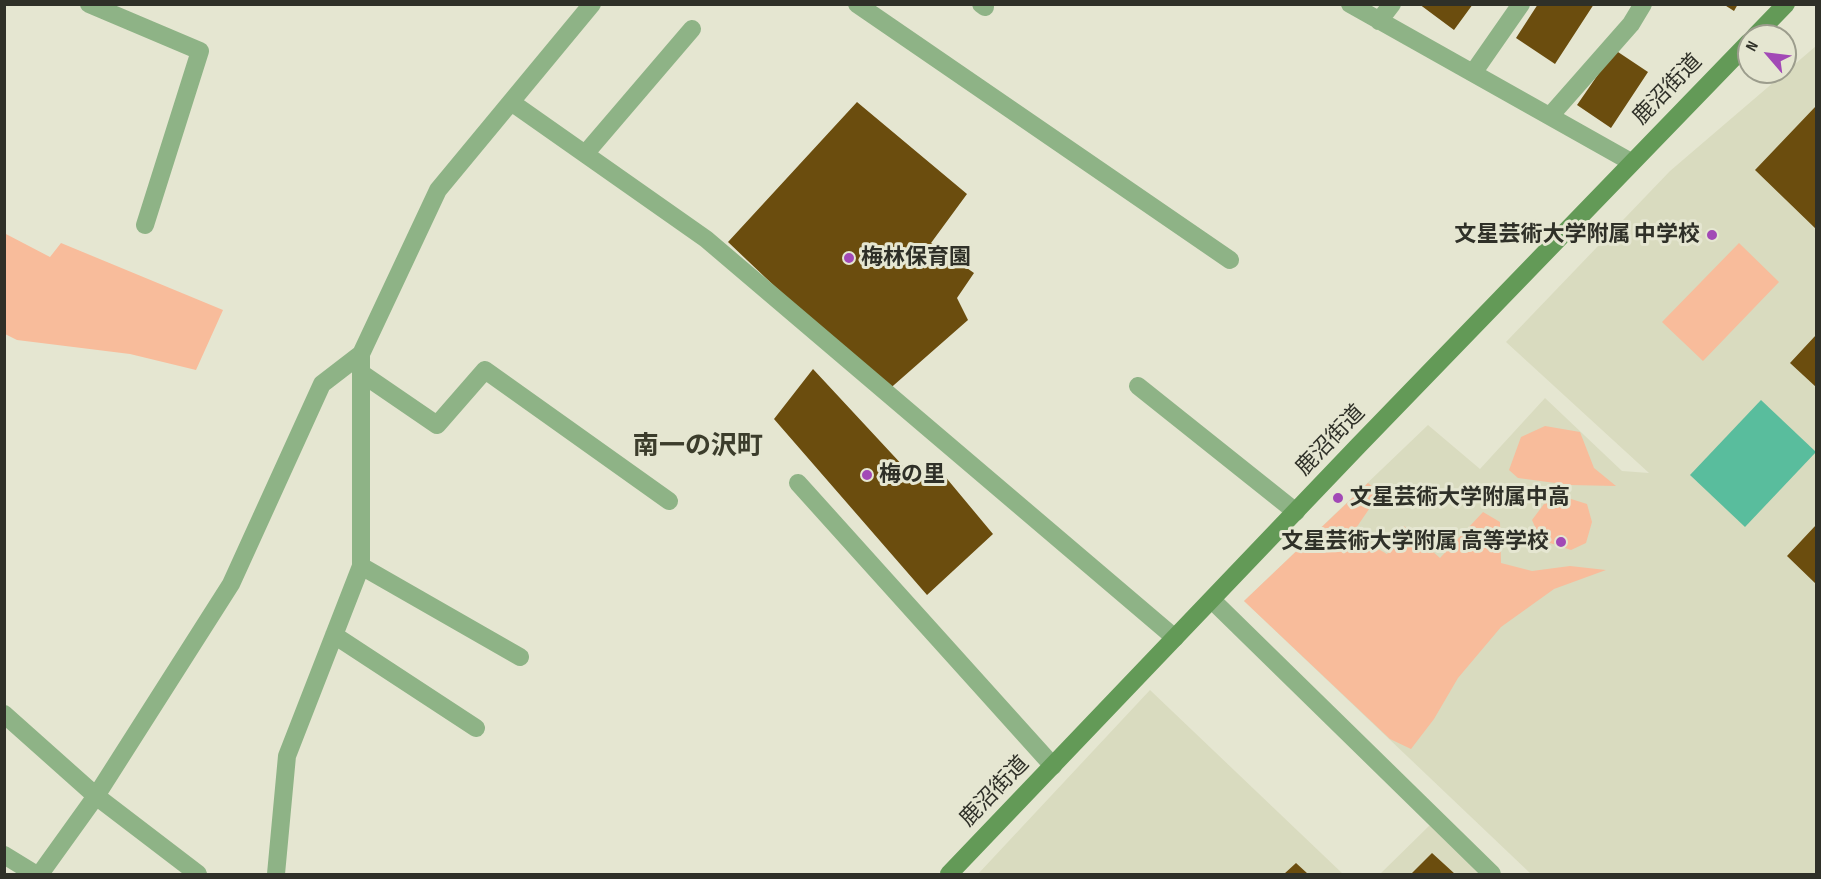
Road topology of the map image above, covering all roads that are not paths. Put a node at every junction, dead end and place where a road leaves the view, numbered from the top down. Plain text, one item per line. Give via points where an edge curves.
1 (89, 4) edge
2 (592, 4) edge
3 (856, 4) edge
4 (1350, 4) edge
5 (1392, 4) edge
6 (1521, 4) edge
7 (1643, 4) edge
8 (1786, 4) edge
9 (1379, 21) junction
10 (1767, 24) edge
11 (692, 29) dead end
12 (1737, 54) edge
13 (1473, 73) junction
14 (511, 102) junction
15 (1550, 116) junction
16 (585, 154) junction
17 (1631, 162) junction
18 (145, 225) dead end
19 (1230, 260) dead end
20 (361, 354) junction
21 (361, 373) junction
22 (1138, 386) dead end
23 (798, 483) dead end
24 (669, 501) dead end
25 (1296, 512) junction
26 (361, 566) junction
27 (1212, 600) junction
28 (334, 635) junction
29 (1175, 639) junction
30 (520, 657) dead end
31 (4, 714) edge
32 (476, 728) dead end
33 (1053, 766) junction
34 (96, 796) junction
35 (4, 855) edge
36 (35, 874) edge
37 (40, 874) edge
38 (198, 874) edge
39 (276, 874) edge
40 (949, 874) edge
41 (1492, 874) edge

1 - 18 street via 200,51
2 - 14 street
3 - 19 street
4 - 9 street
5 - 9 street
6 - 13 street
7 - 15 street via 1631,24
8 - 10 street
9 - 13 street
11 - 16 street
12 - 17 street, 鹿沼街道
13 - 15 street
14 - 16 street
14 - 20 street via 438,190
15 - 17 street
16 - 29 street via 706,239
17 - 25 street, 鹿沼街道
20 - 21 street
20 - 34 street via 322,384 231,584
21 - 24 street via 436,425 485,370
21 - 26 street
22 - 25 street
23 - 33 street
25 - 27 street, 鹿沼街道
26 - 28 street
26 - 30 street
27 - 29 street, 鹿沼街道
27 - 41 street
28 - 32 street
28 - 39 street via 287,756
29 - 33 street, 鹿沼街道
31 - 34 street
33 - 40 street, 鹿沼街道
34 - 37 street
34 - 38 street
35 - 36 street

